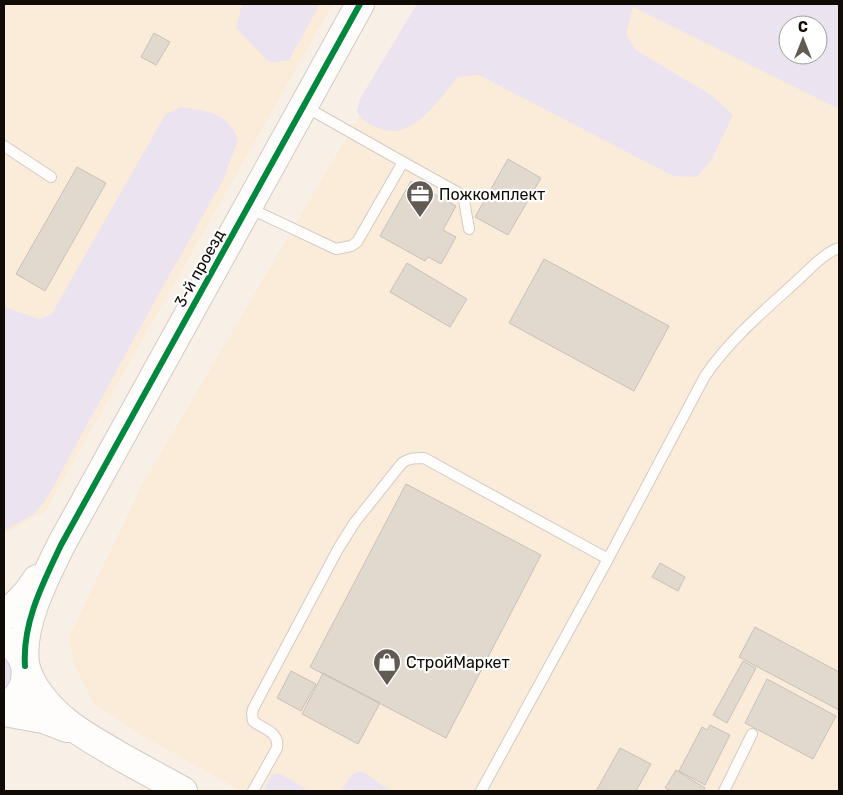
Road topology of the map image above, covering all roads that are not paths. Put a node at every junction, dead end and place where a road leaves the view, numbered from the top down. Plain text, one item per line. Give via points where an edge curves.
1 (360, 4) edge
2 (304, 106) junction
3 (4, 146) edge
4 (403, 162) junction
5 (51, 177) dead end
6 (248, 207) junction
7 (469, 229) dead end
8 (839, 248) edge
9 (60, 544) junction
10 (608, 559) junction
11 (27, 593) junction
12 (4, 612) edge
13 (4, 617) edge
14 (4, 640) edge
15 (25, 666) junction
16 (4, 707) edge
17 (4, 712) edge
18 (78, 732) junction
19 (752, 734) dead end
20 (183, 791) edge
21 (253, 791) edge
22 (481, 791) edge
23 (724, 791) edge

1 - 2 street, 3-й проезд
2 - 4 lane
2 - 6 street, 3-й проезд
3 - 5 lane
4 - 6 lane via 357,242 351,246 336,249
4 - 7 lane via 457,192 464,200
6 - 9 street, 3-й проезд
8 - 10 lane via 796,281 719,355
9 - 11 street
9 - 15 street via 32,612
10 - 21 lane via 424,458 406,460 350,529 253,709 253,721 271,732 278,744
10 - 22 lane
11 - 12 street
11 - 13 street
14 - 15 street via 19,652
15 - 16 street via 25,680 20,693
15 - 18 street via 45,702
17 - 18 street via 42,719
18 - 20 street
19 - 23 lane

